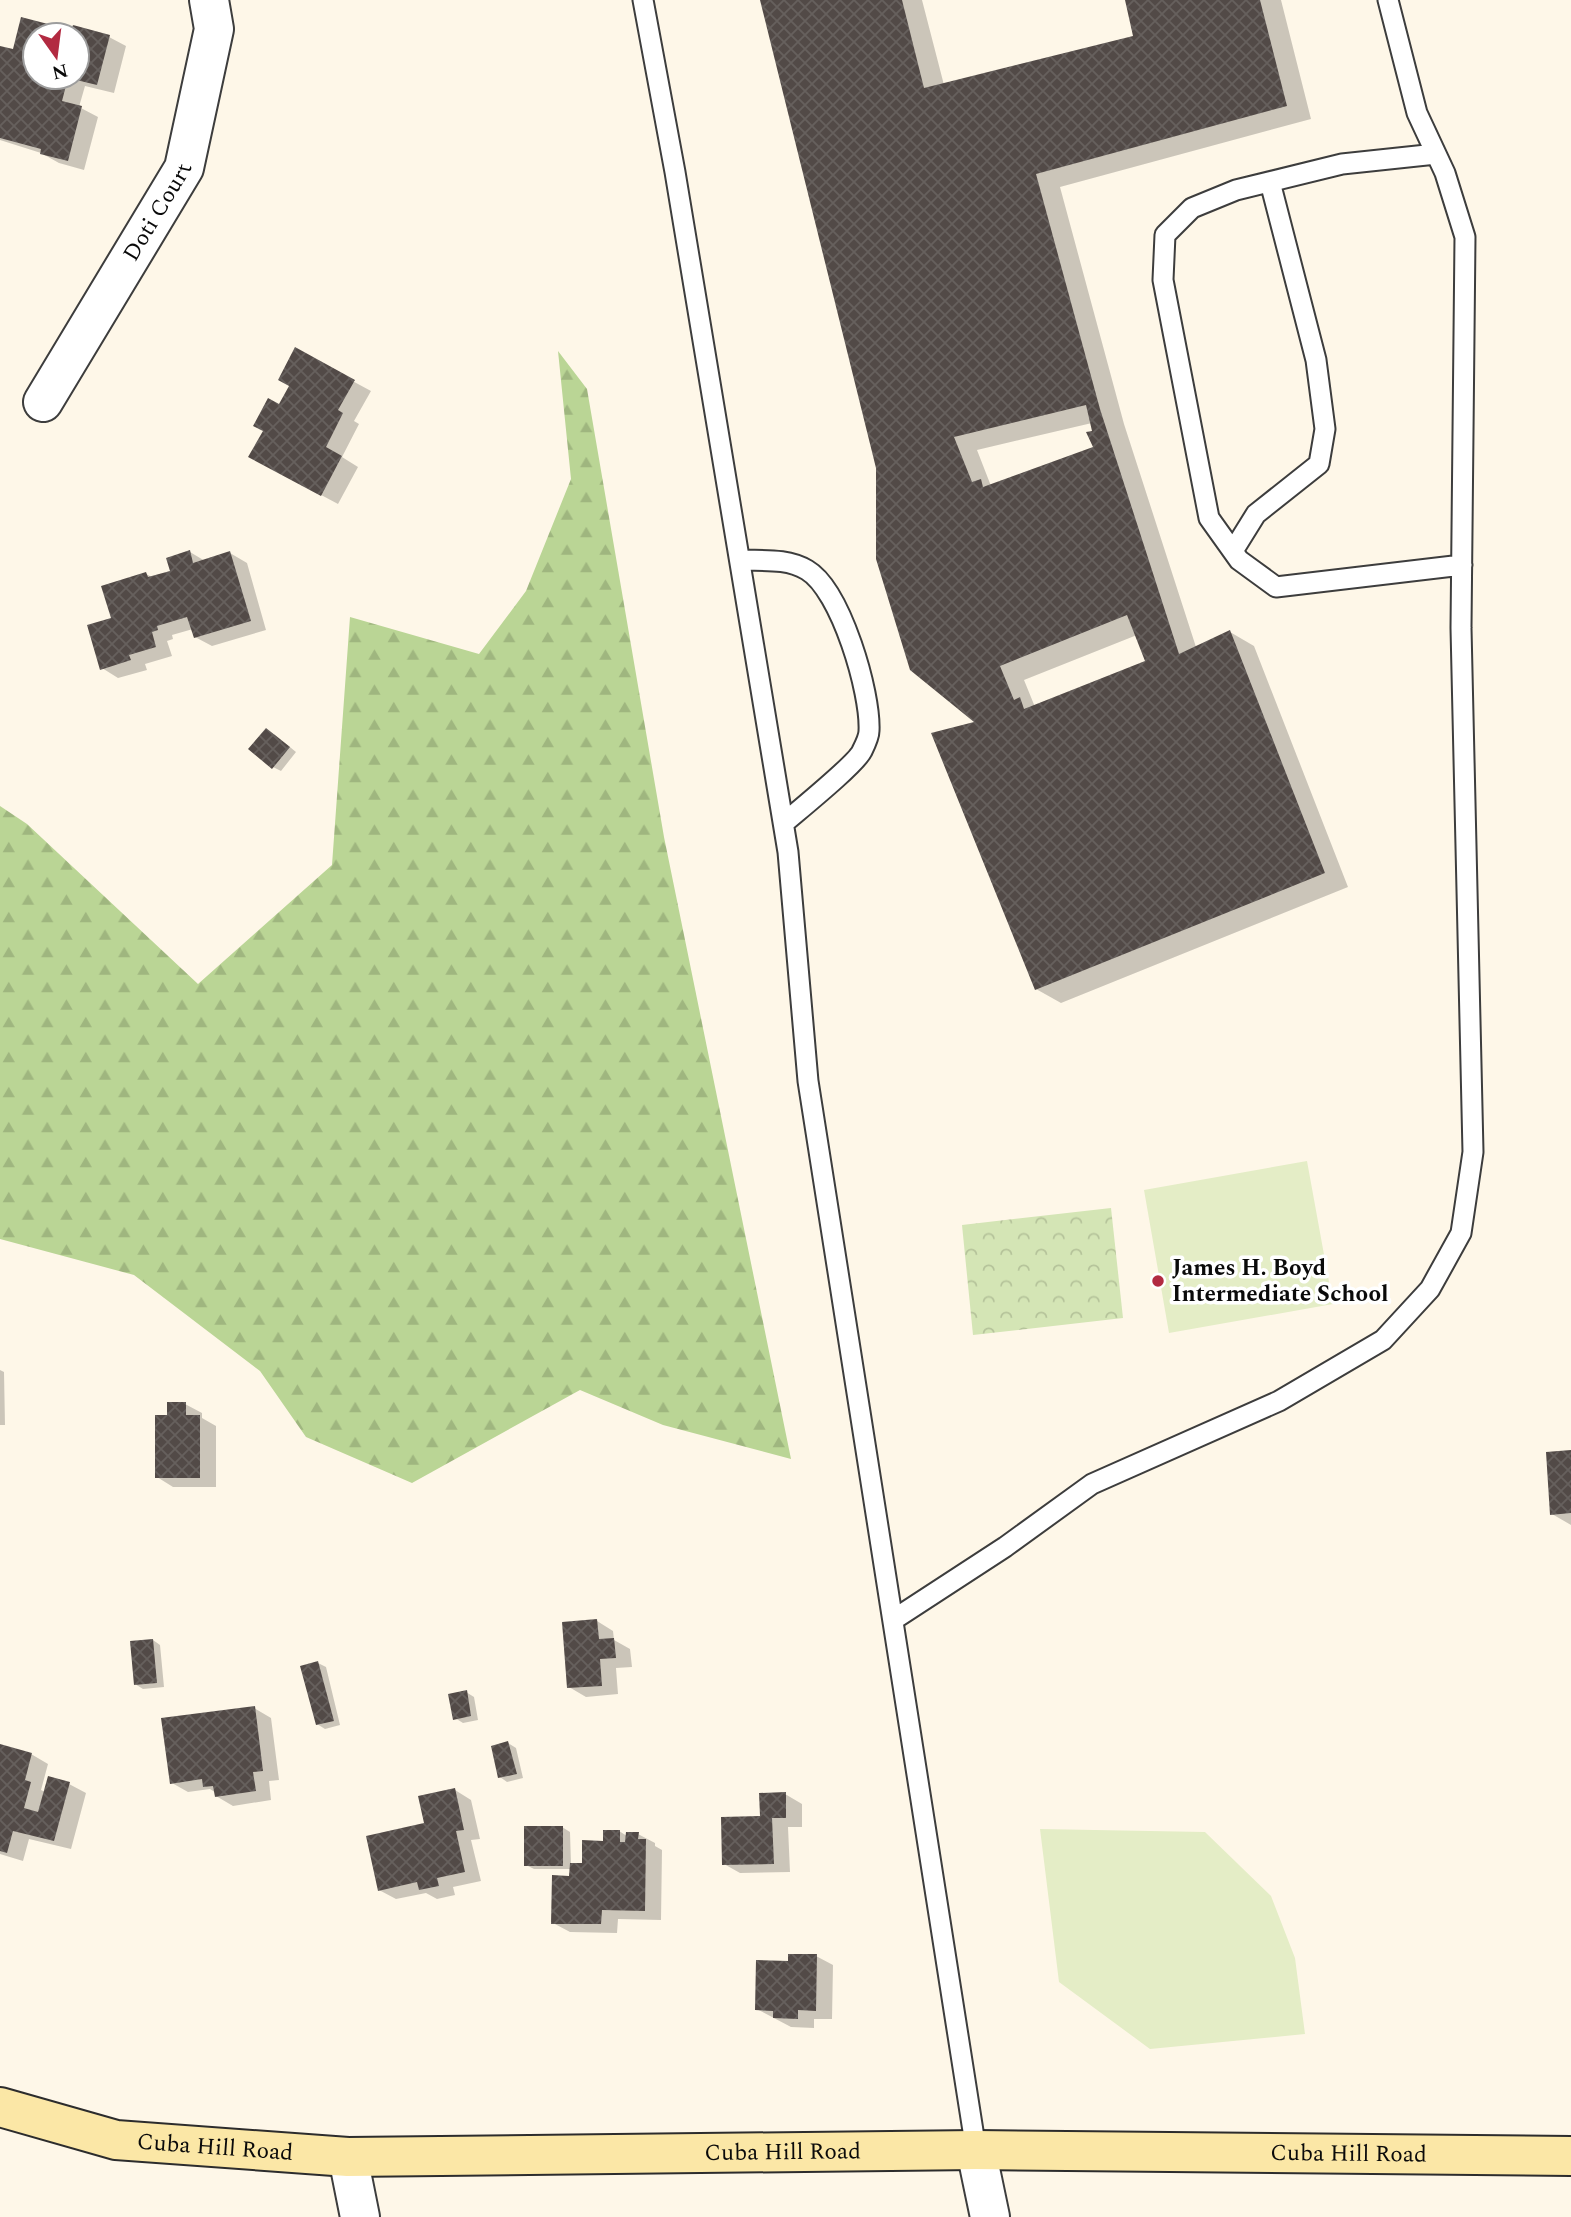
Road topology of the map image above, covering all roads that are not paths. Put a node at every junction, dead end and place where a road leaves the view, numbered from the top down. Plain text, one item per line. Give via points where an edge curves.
1 (209, 0) edge
2 (643, 0) edge
3 (1388, 0) edge
4 (1436, 154) junction
5 (1270, 182) junction
6 (43, 402) dead end
7 (1233, 551) junction
8 (740, 560) junction
9 (1462, 565) junction
10 (784, 823) junction
11 (893, 1620) junction
12 (0, 2107) edge
13 (976, 2150) junction
14 (1571, 2156) edge
15 (348, 2157) junction
16 (360, 2217) edge
17 (990, 2217) edge

1 - 6 street, Doti Court via 214,29 184,168
2 - 8 lane
3 - 4 lane via 1417,113
4 - 5 lane via 1342,164
4 - 9 lane via 1465,237
5 - 7 lane via 1316,359 1325,429 1319,464 1256,514
5 - 7 lane via 1192,208 1165,235 1163,280 1209,518
7 - 9 lane via 1276,587
8 - 10 lane
8 - 10 lane via 790,562 825,585 862,677 870,732 861,755
9 - 11 lane via 1473,1152 1461,1233 1430,1289 1383,1340 1279,1401 1092,1484
10 - 11 lane via 808,1081
11 - 13 lane
12 - 15 main road, Cuba Hill Road via 116,2140
13 - 14 main road, Cuba Hill Road
13 - 15 main road, Cuba Hill Road
13 - 17 street
15 - 16 street

